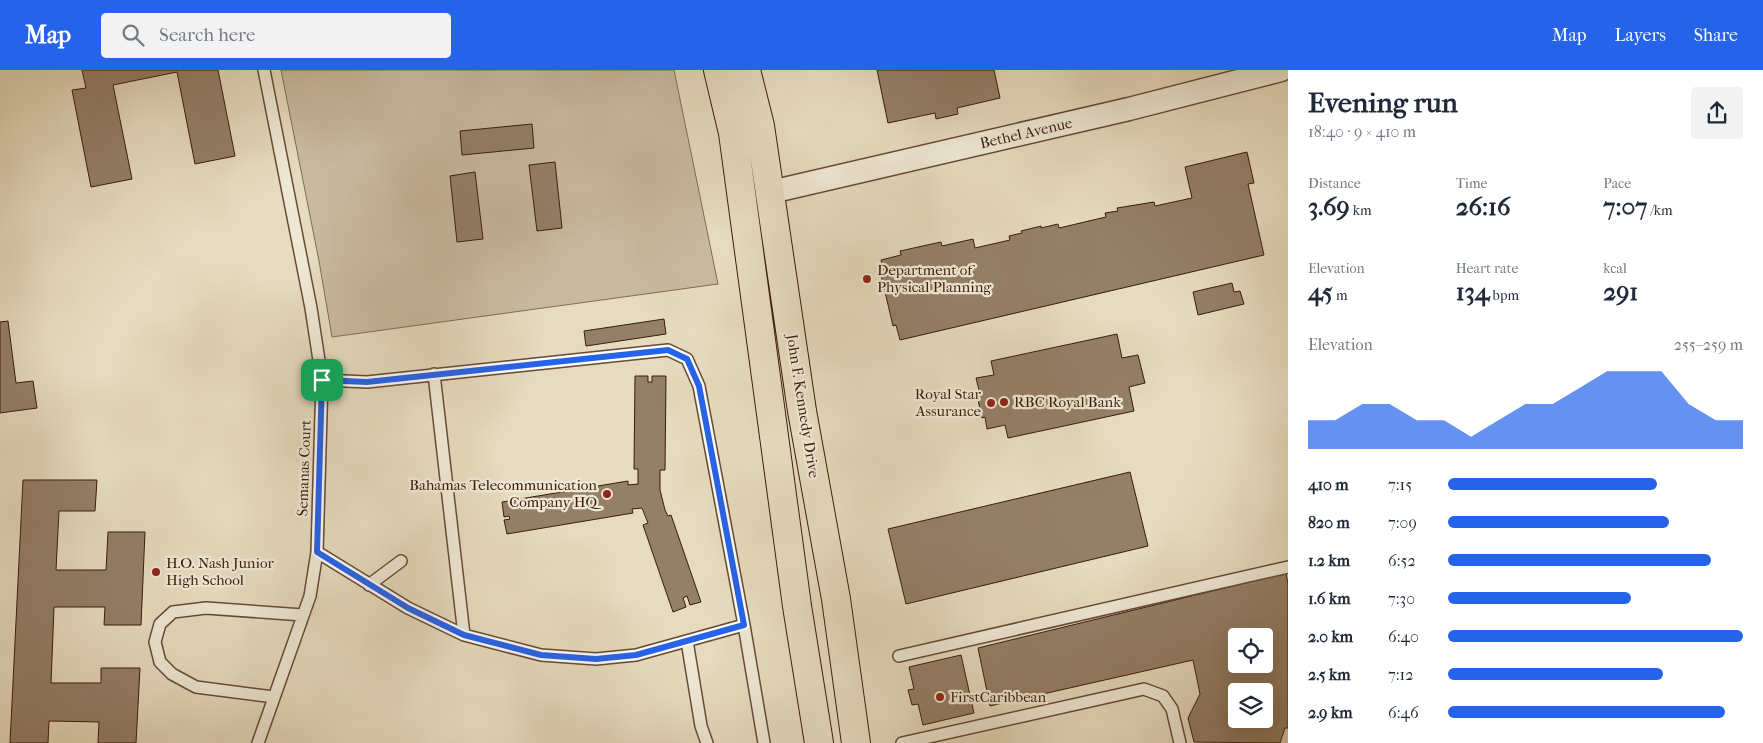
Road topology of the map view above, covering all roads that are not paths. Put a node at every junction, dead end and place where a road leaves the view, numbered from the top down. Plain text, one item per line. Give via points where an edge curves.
1 (264, 70) edge
2 (718, 70) edge
3 (746, 70) edge
4 (1281, 70) edge
5 (771, 192) junction
6 (434, 374) junction
7 (322, 380) junction
8 (317, 552) junction
9 (402, 561) dead end
10 (1288, 567) edge
11 (370, 585) junction
12 (303, 616) junction
13 (744, 625) junction
14 (464, 635) junction
15 (687, 641) junction
16 (899, 656) dead end
17 (274, 697) junction
18 (258, 743) edge
19 (708, 743) edge
20 (764, 743) edge
21 (818, 743) edge
22 (856, 743) edge
23 (902, 743) edge
24 (1180, 743) edge

1 - 7 lane, Semanas Court
2 - 21 highway, John F. Kennedy Drive via 733,133
3 - 5 highway, John F. Kennedy Drive
4 - 5 street, Bethel Avenue via 1130,109
5 - 22 highway, John F. Kennedy Drive via 802,411 836,600
6 - 7 lane via 367,382
6 - 13 lane via 668,350 687,359 699,386
6 - 14 lane
7 - 8 lane, Semanas Court
8 - 11 lane
8 - 12 lane, Semanas Court via 310,596
9 - 11 lane
10 - 16 lane
11 - 14 lane
12 - 17 lane, Semanas Court
12 - 17 lane via 206,608 174,612 160,624 156,642 160,662 172,674 196,687
13 - 15 lane
13 - 20 lane
14 - 15 lane via 541,655 596,659 636,655
15 - 19 lane via 701,726
17 - 18 lane, Semanas Court
23 - 24 lane via 1144,689 1163,696 1172,708

